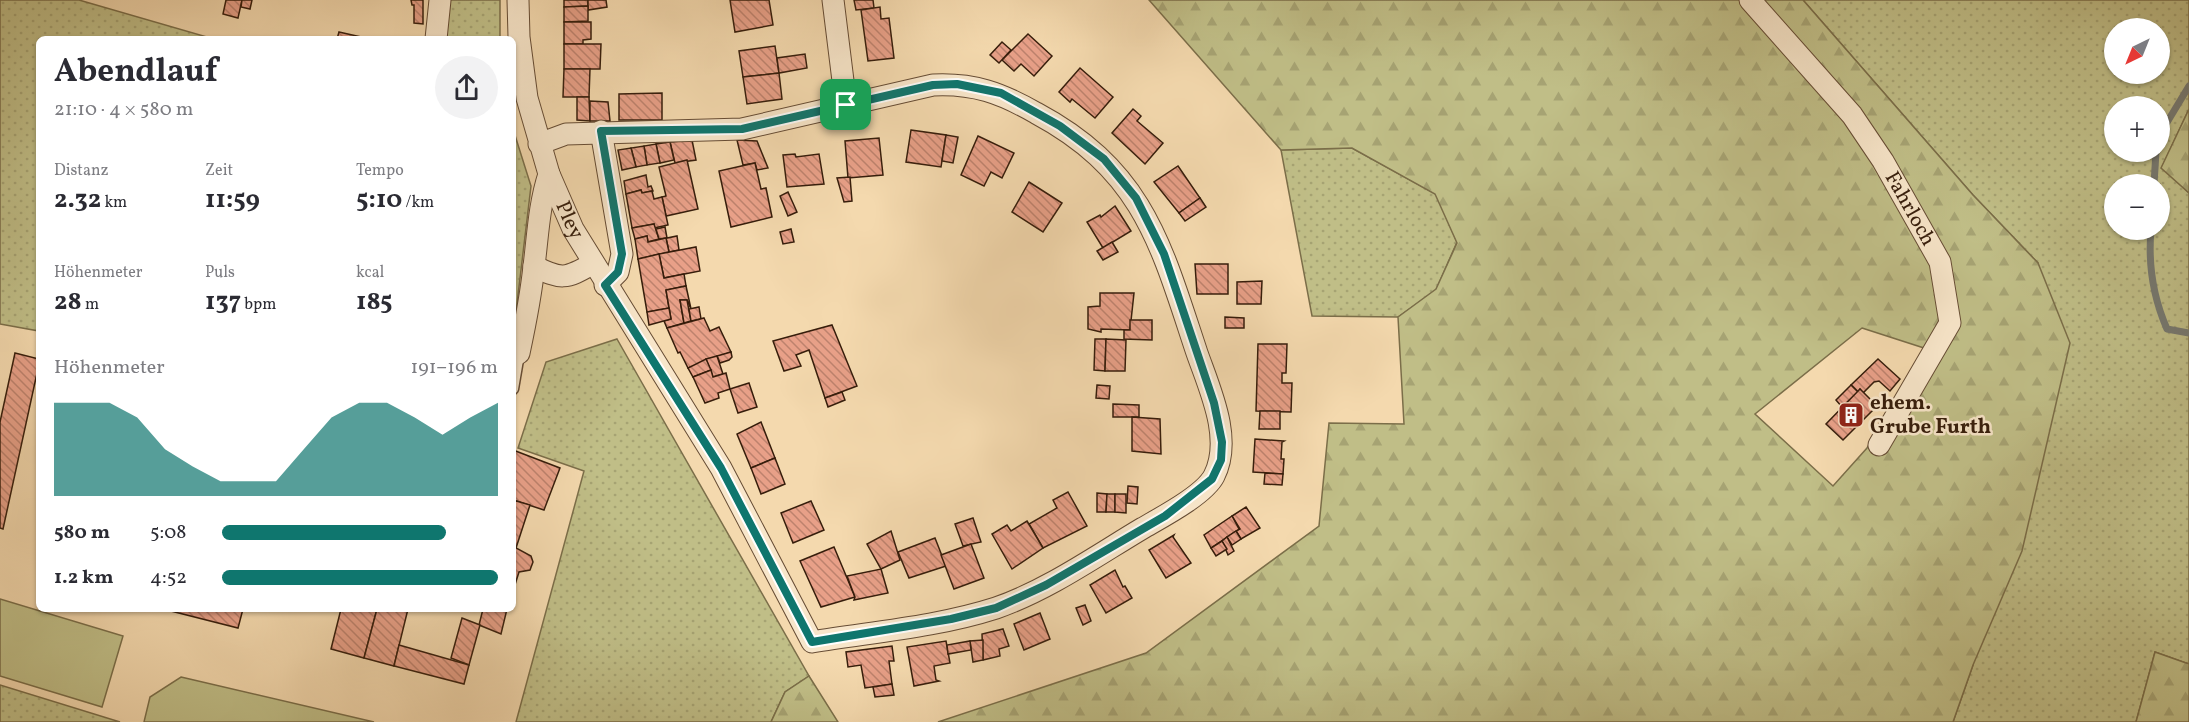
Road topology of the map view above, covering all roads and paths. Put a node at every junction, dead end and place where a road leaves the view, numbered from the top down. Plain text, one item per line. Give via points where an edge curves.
1 (440, 0) edge
2 (518, 0) edge
3 (833, 0) edge
4 (1750, 0) edge
5 (436, 36) edge
6 (846, 105) junction
7 (601, 131) junction
8 (540, 144) junction
9 (549, 174) junction
10 (592, 264) junction
11 (534, 266) junction
12 (605, 285) junction
13 (516, 355) edge
14 (1879, 445) dead end

1 - 5 street
2 - 8 street, Pley via 527,98
3 - 6 street
4 - 14 street, Fahrloch via 1852,115 1940,262 1950,323
6 - 7 street via 742,129
6 - 12 street, Pley via 933,85 957,84 1001,93 1060,126 1104,159 1136,198 1164,254 1214,403 1222,442 1221,460 1212,479 1165,516 1046,585 996,608 812,642 721,468
7 - 8 street via 566,134
7 - 12 street, Pley via 622,254 618,272
8 - 9 street, Pley
9 - 10 street, Pley
9 - 11 street, Pley via 539,204
10 - 11 street, Pley via 575,274 556,277
10 - 12 street, Pley
11 - 13 street, Pley

